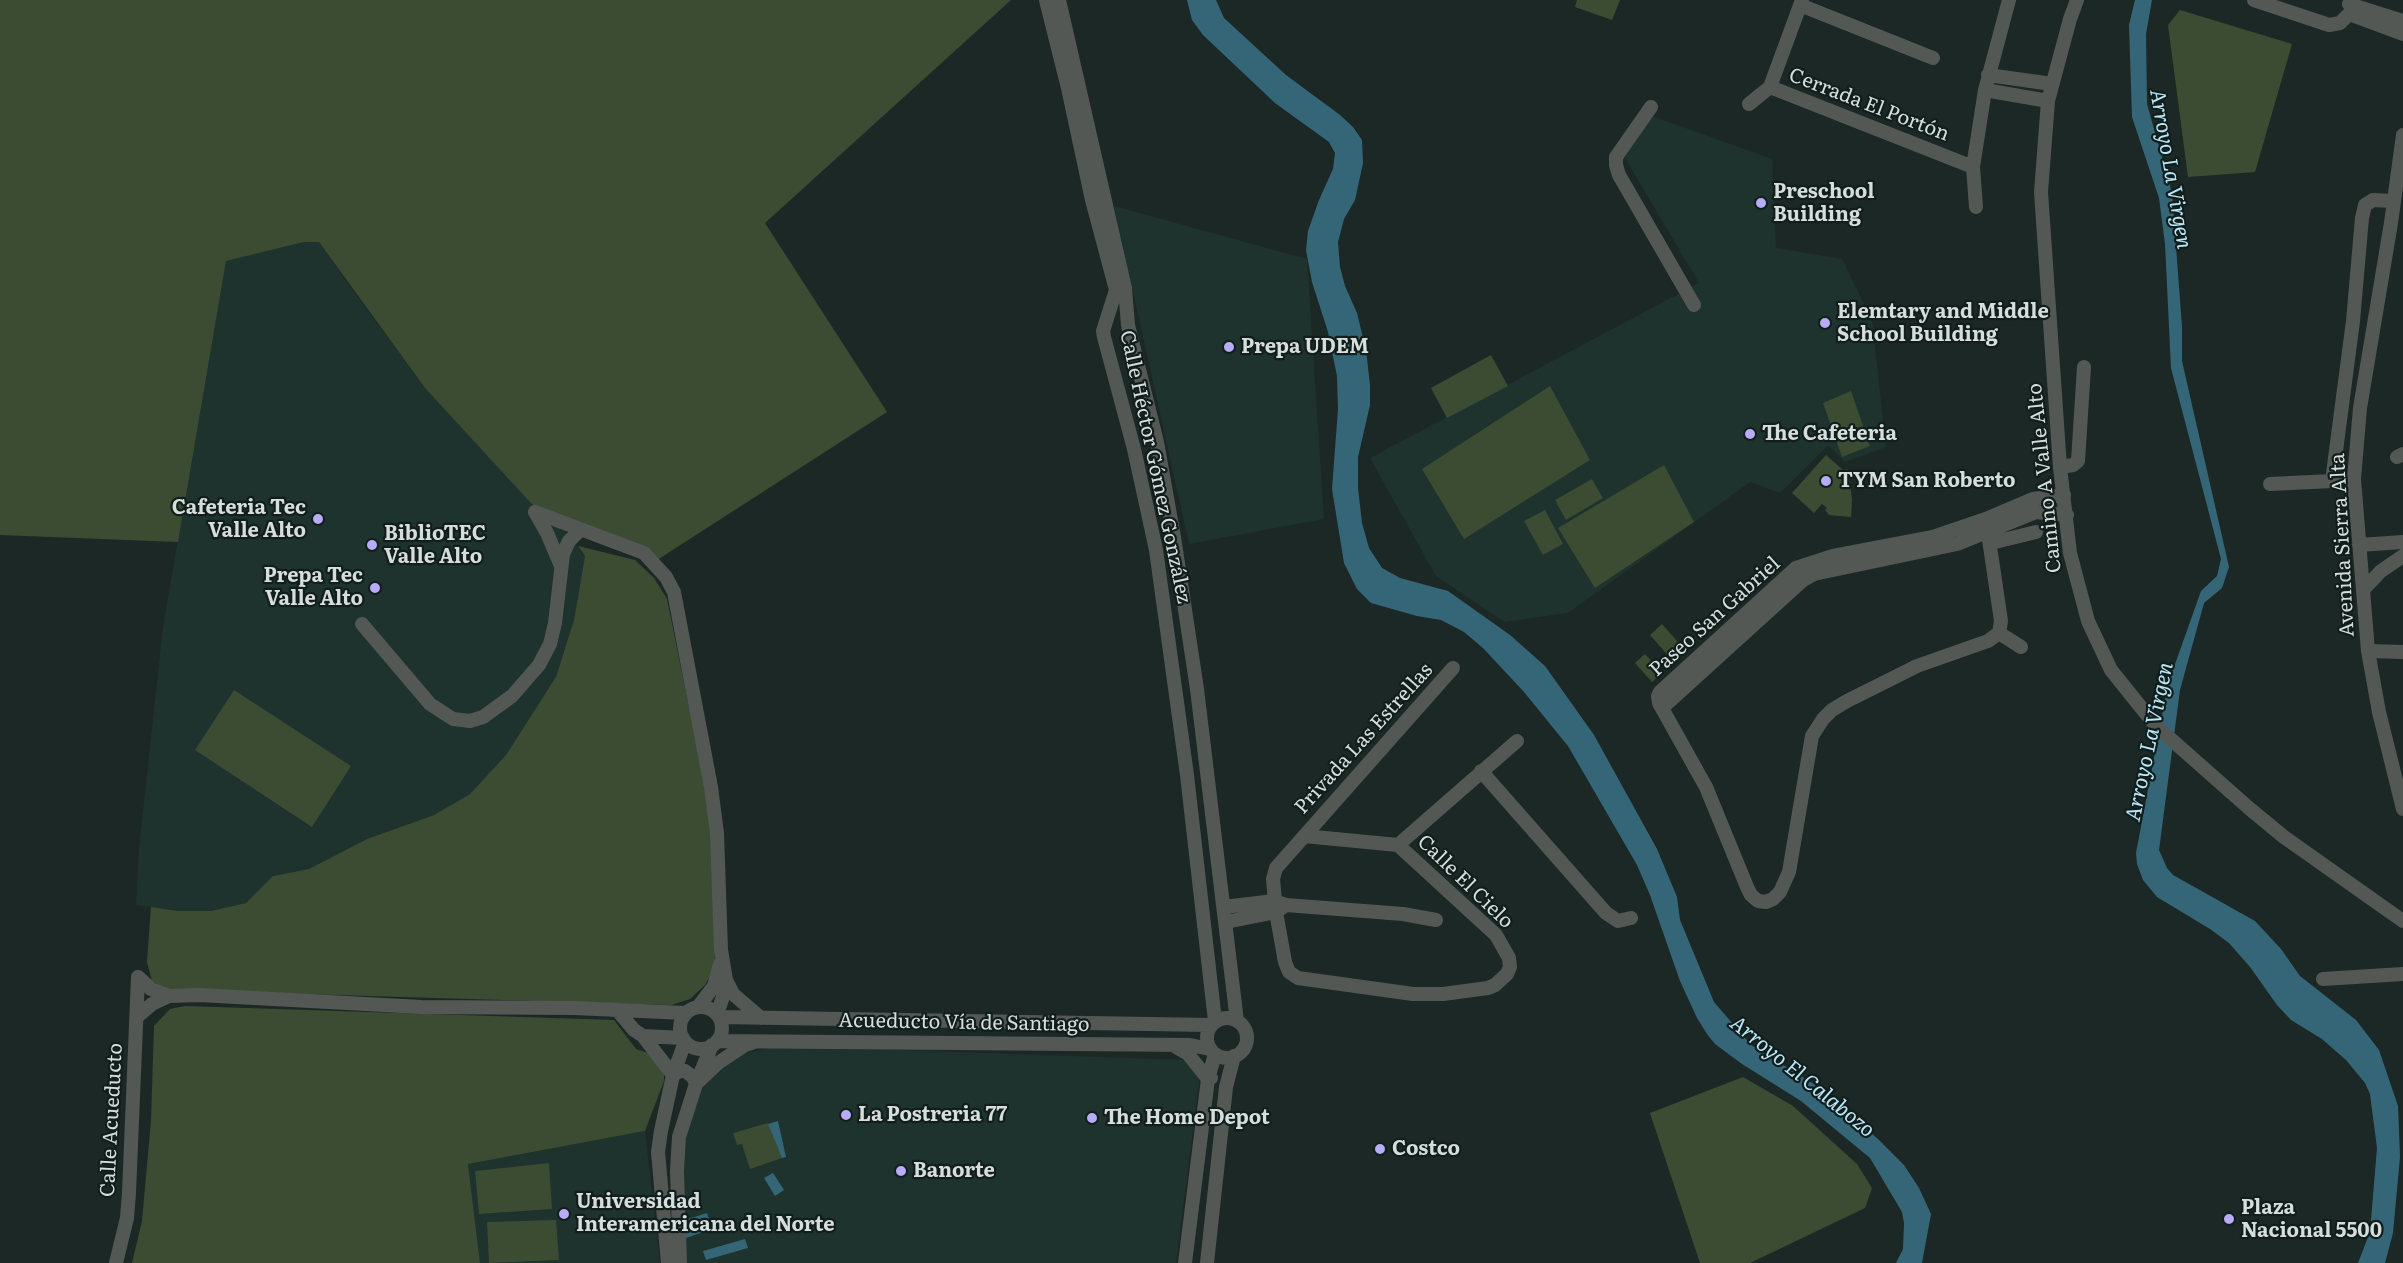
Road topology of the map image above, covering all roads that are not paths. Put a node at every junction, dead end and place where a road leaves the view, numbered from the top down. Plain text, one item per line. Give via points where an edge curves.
1 (1046, 0) edge
2 (1059, 0) edge
3 (2009, 0) edge
4 (2078, 0) edge
5 (2254, 0) edge
6 (1801, 3) edge
7 (2349, 6) edge
8 (2403, 21) edge
9 (1057, 23) junction
10 (2403, 34) edge
11 (1933, 58) dead end
12 (1988, 75) junction
13 (2052, 84) junction
14 (1770, 87) junction
15 (1985, 90) junction
16 (2048, 100) junction
17 (1749, 104) dead end
18 (1651, 107) dead end
19 (2403, 135) edge
20 (1973, 167) junction
21 (2399, 185) edge
22 (2394, 201) junction
23 (1976, 207) dead end
24 (2397, 223) edge
25 (1120, 289) junction
26 (1694, 305) dead end
27 (1128, 325) junction
28 (1108, 347) junction
29 (2084, 367) dead end
30 (2060, 467) junction
31 (2354, 479) junction
32 (2332, 481) junction
33 (2270, 484) dead end
34 (2064, 495) junction
35 (2035, 506) junction
36 (2067, 515) junction
37 (579, 530) junction
38 (1989, 531) junction
39 (2036, 532) dead end
40 (2403, 542) edge
41 (2359, 545) junction
42 (2403, 556) edge
43 (561, 566) junction
44 (2363, 590) junction
45 (362, 624) dead end
46 (1999, 633) junction
47 (2021, 647) dead end
48 (2368, 651) junction
49 (2403, 652) edge
50 (1453, 668) dead end
51 (1517, 741) dead end
52 (1206, 771) junction
53 (1481, 771) junction
54 (1187, 775) junction
55 (2403, 808) edge
56 (1304, 836) junction
57 (1398, 845) junction
58 (1279, 906) junction
59 (1224, 907) junction
60 (1254, 910) junction
61 (1631, 918) dead end
62 (1436, 920) dead end
63 (2403, 921) edge
64 (1226, 922) junction
65 (721, 950) junction
66 (2403, 974) edge
67 (2323, 979) dead end
68 (726, 980) junction
69 (169, 996) junction
70 (692, 1010) junction
71 (618, 1011) junction
72 (718, 1016) junction
73 (137, 1017) junction
74 (761, 1018) junction
75 (1237, 1021) junction
76 (1213, 1023) junction
77 (643, 1036) junction
78 (684, 1040) junction
79 (761, 1040) junction
80 (714, 1043) junction
81 (1171, 1044) junction
82 (1212, 1051) junction
83 (1234, 1056) junction
84 (674, 1075) junction
85 (1208, 1079) junction
86 (696, 1084) junction
87 (1226, 1087) junction
88 (116, 1263) edge
89 (668, 1263) edge
90 (680, 1263) edge
91 (1185, 1263) edge
92 (1208, 1263) edge

1 - 9 street, Calle Héctor Gómez González
2 - 9 street, Calle Héctor Gómez González
3 - 12 street
4 - 13 street, Camino A Valle Alto
5 - 7 street via 2329,25 2340,23
6 - 11 street
6 - 14 street, Cerrada El Portón
7 - 8 street
7 - 10 street
9 - 25 street, Calle Héctor Gómez González
12 - 13 street
12 - 15 street
13 - 16 street, Camino A Valle Alto
14 - 17 street
14 - 20 street, Cerrada El Portón
15 - 16 street
15 - 20 street
16 - 30 street, Camino A Valle Alto via 2041,192
18 - 26 street via 1616,157 1616,165
19 - 21 street, Avenida Sierra Alta
20 - 23 street
21 - 22 street, Avenida Sierra Alta
22 - 24 street, Avenida Sierra Alta
22 - 32 street via 2373,200 2363,212
24 - 31 street, Avenida Sierra Alta via 2360,408
25 - 27 street, Calle Héctor Gómez González
25 - 28 street, Calle Héctor Gómez González via 1103,331
27 - 28 street via 1110,330
27 - 52 street, Calle Héctor Gómez González via 1157,442 1174,537
28 - 54 street, Calle Héctor Gómez González via 1156,550
29 - 30 street via 2078,461
30 - 34 street, Camino A Valle Alto
31 - 32 street
31 - 41 street, Avenida Sierra Alta
32 - 33 street
34 - 35 street, Paseo San Gabriel
34 - 36 street, Camino A Valle Alto
35 - 36 street, Paseo San Gabriel
35 - 38 street, Paseo San Gabriel
36 - 63 street, Camino A Valle Alto via 2073,572 2097,644 2118,679 2158,728 2284,837
37 - 43 street via 568,541
37 - 43 street via 535,512
37 - 65 street via 644,553 674,592 717,832
38 - 39 street
38 - 46 street via 2001,621
38 - 46 street, Paseo San Gabriel via 1957,544 1899,550 1814,574 1800,574 1662,708 1706,787 1751,895 1758,901 1773,899 1789,872 1812,736 1823,719 1847,701 1917,666 1988,641
40 - 41 street
41 - 44 street, Avenida Sierra Alta
42 - 44 street
43 - 45 street via 550,644 539,665 512,696 483,717 453,719 430,704
44 - 48 street, Avenida Sierra Alta
46 - 47 street
48 - 49 street
48 - 55 street, Avenida Sierra Alta
50 - 56 street, Privada Las Estrellas
51 - 53 street
52 - 54 street
52 - 59 street, Calle Héctor Gómez González
53 - 57 street
53 - 61 street via 1606,913 1618,921
54 - 76 street, Calle Héctor Gómez González
56 - 57 street, Calle El Cielo
56 - 58 street, Calle El Cielo via 1273,873
57 - 58 street, Calle El Cielo via 1496,935 1510,967 1495,985 1443,994 1413,994 1298,978 1285,962
58 - 60 street
58 - 62 street
59 - 60 street
59 - 64 street, Calle Héctor Gómez González
60 - 64 street
64 - 75 street, Calle Héctor Gómez González
65 - 68 street
65 - 70 street via 714,986
66 - 67 street
68 - 72 street
68 - 74 street via 740,1002
69 - 71 street
69 - 73 street
69 - 73 street, Calle Acueducto via 151,989 138,977
70 - 71 street
70 - 72 street via 710,1009
70 - 78 street via 680,1025
71 - 77 street
72 - 74 street, Acueducto Vía de Santiago
72 - 80 street via 721,1028
73 - 88 street, Calle Acueducto via 127,1218
74 - 76 street, Acueducto Vía de Santiago
75 - 76 street via 1230,1018
75 - 83 street via 1245,1029 1246,1041
76 - 82 street via 1207,1037
77 - 78 street
77 - 84 street
78 - 80 street via 700,1049
78 - 84 street
79 - 80 street, Acueducto Vía de Santiago
79 - 81 street, Acueducto Vía de Santiago
79 - 86 street via 724,1059
80 - 86 street
81 - 82 street, Acueducto Vía de Santiago
81 - 85 street via 1188,1054
82 - 83 street via 1221,1057
82 - 85 street
83 - 87 street
84 - 86 street via 685,1071
84 - 89 street via 658,1152
85 - 87 street via 1219,1079
85 - 91 street
86 - 90 street via 679,1137
87 - 92 street

